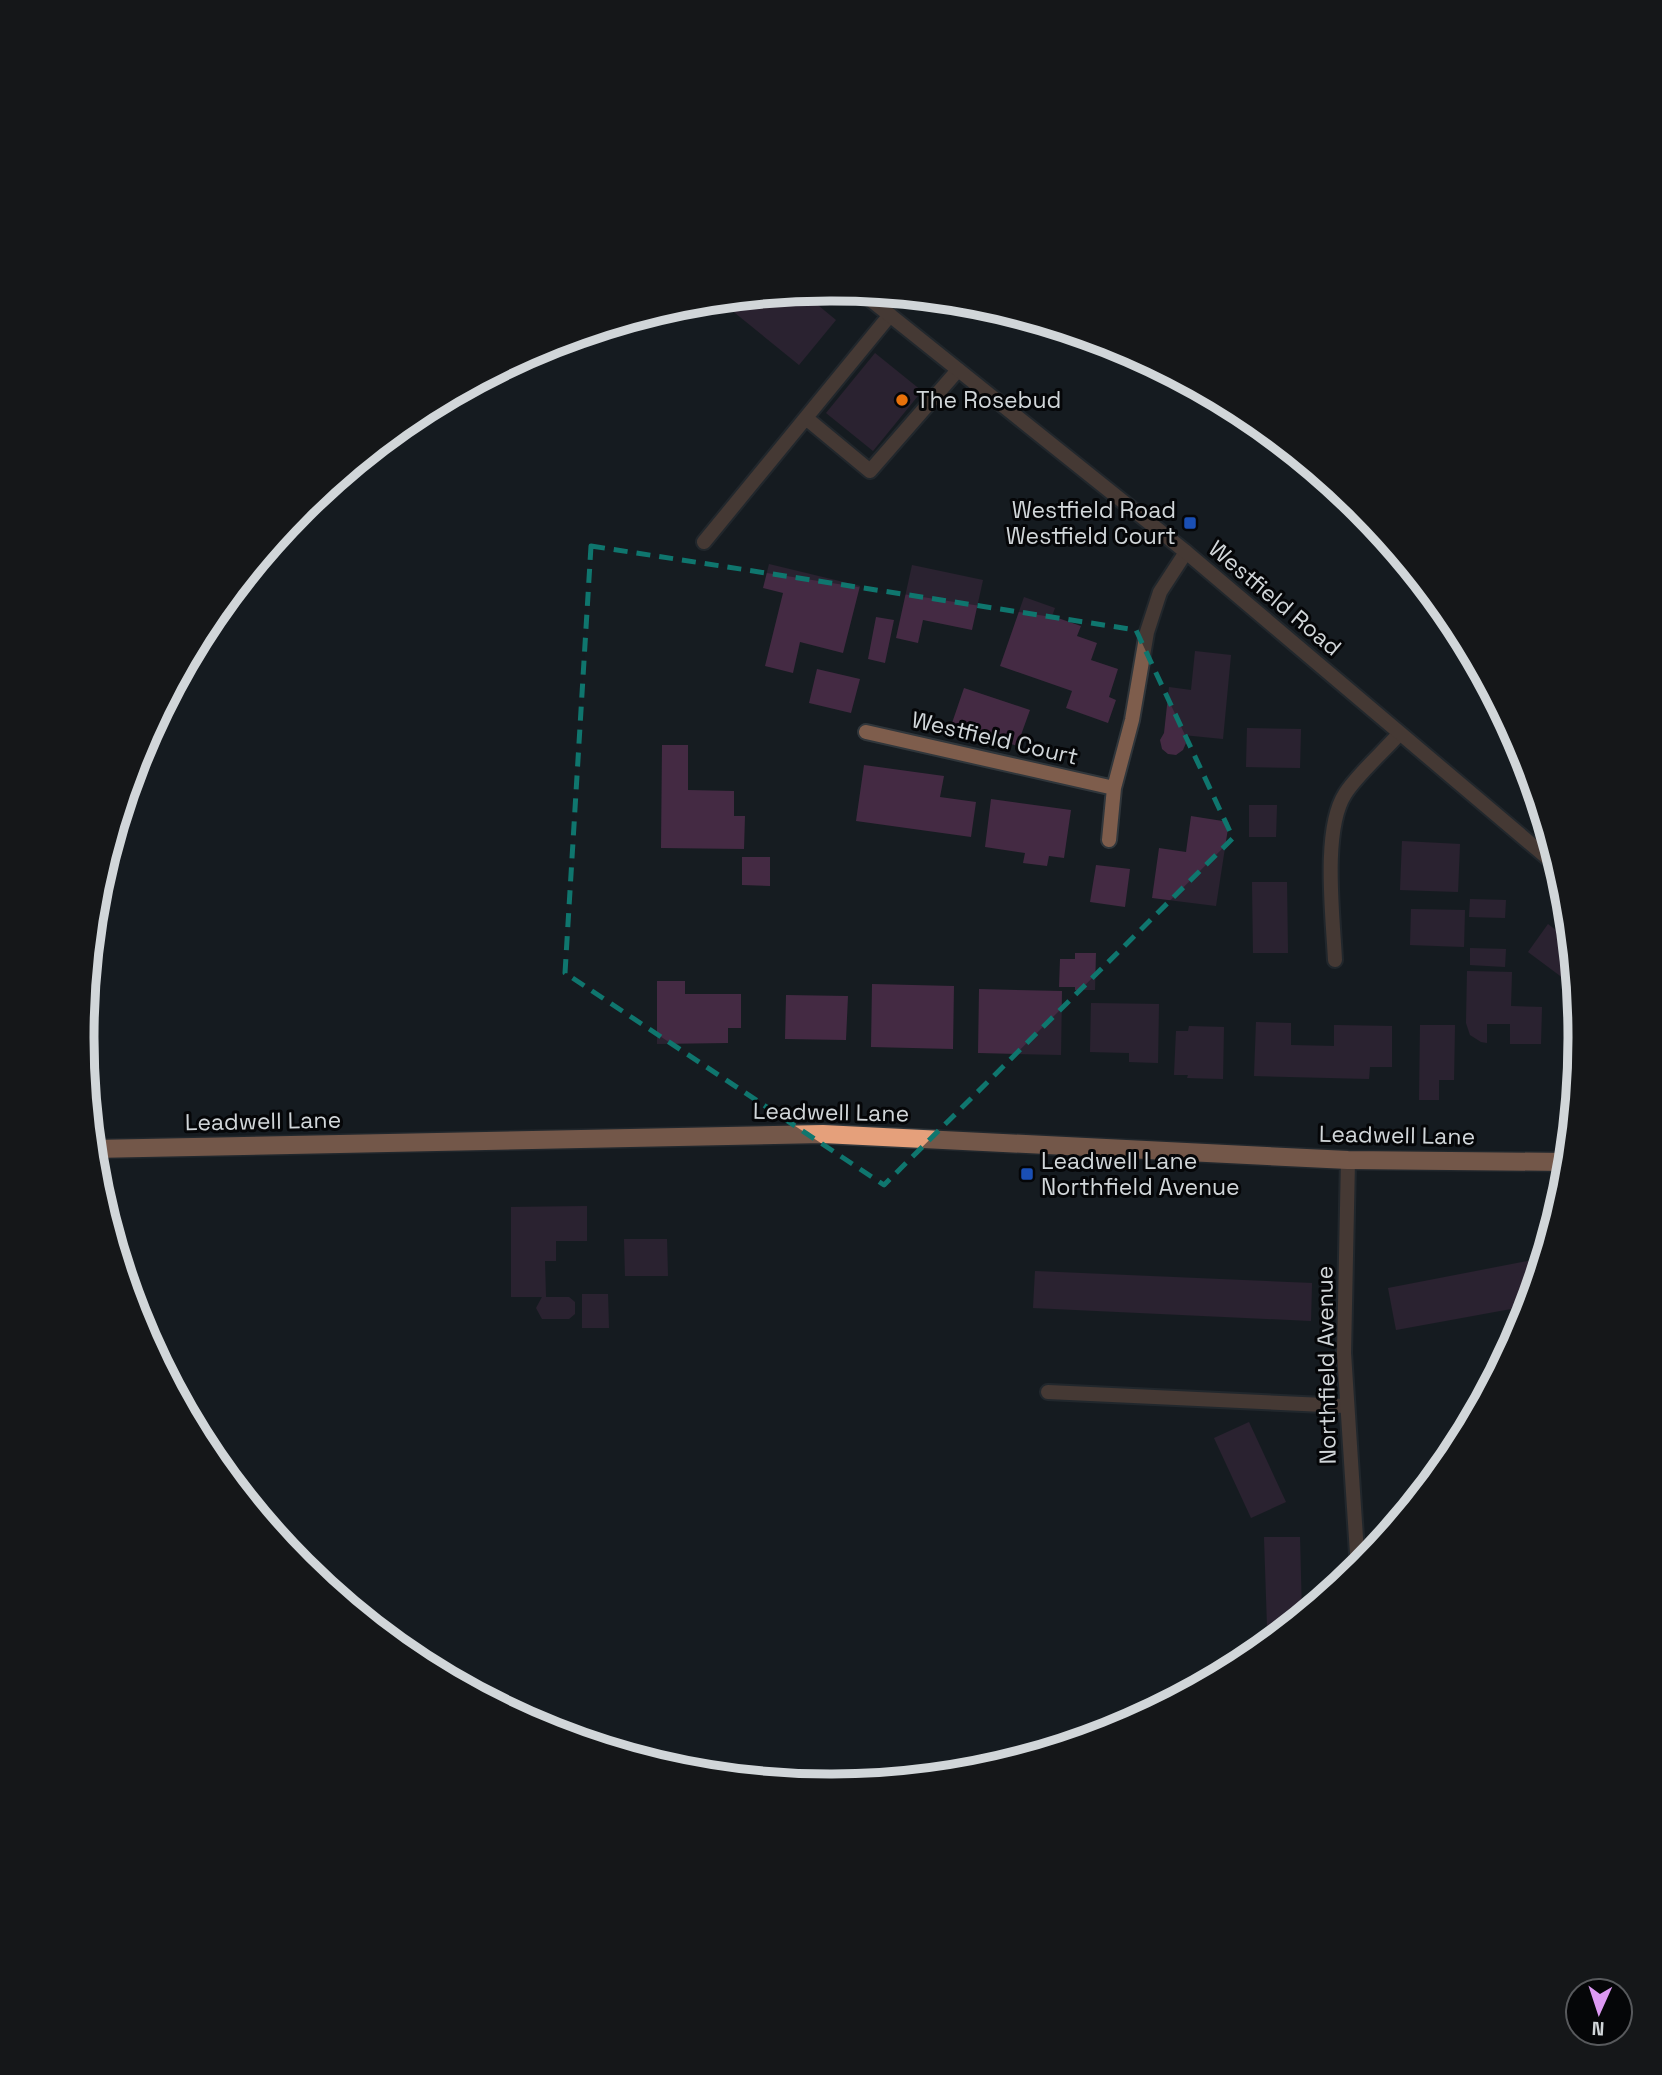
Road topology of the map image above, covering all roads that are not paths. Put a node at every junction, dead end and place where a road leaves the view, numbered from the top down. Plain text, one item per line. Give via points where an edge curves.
1 (875, 303) edge
2 (890, 315) junction
3 (958, 370) junction
4 (806, 418) junction
5 (704, 542) dead end
6 (1186, 552) junction
7 (866, 733) dead end
8 (1399, 734) junction
9 (1114, 788) junction
10 (1109, 840) dead end
11 (1544, 854) edge
12 (1335, 960) dead end
13 (104, 1149) edge
14 (1348, 1160) junction
15 (1556, 1162) edge
16 (1048, 1392) dead end
17 (1346, 1406) junction
18 (1357, 1553) edge

1 - 2 street, Westfield Road
2 - 3 street, Westfield Road
2 - 4 street
3 - 4 street via 870,471
3 - 6 street, Westfield Road
4 - 5 street
6 - 8 street, Westfield Road
6 - 9 street via 1160,592 1150,622
7 - 9 street, Westfield Court
8 - 11 street, Westfield Road
8 - 12 street via 1344,795 1333,828
9 - 10 street
13 - 14 main road, Leadwell Lane via 823,1134
14 - 15 main road, Leadwell Lane
14 - 17 street, Northfield Avenue
16 - 17 street
17 - 18 street, Northfield Avenue

